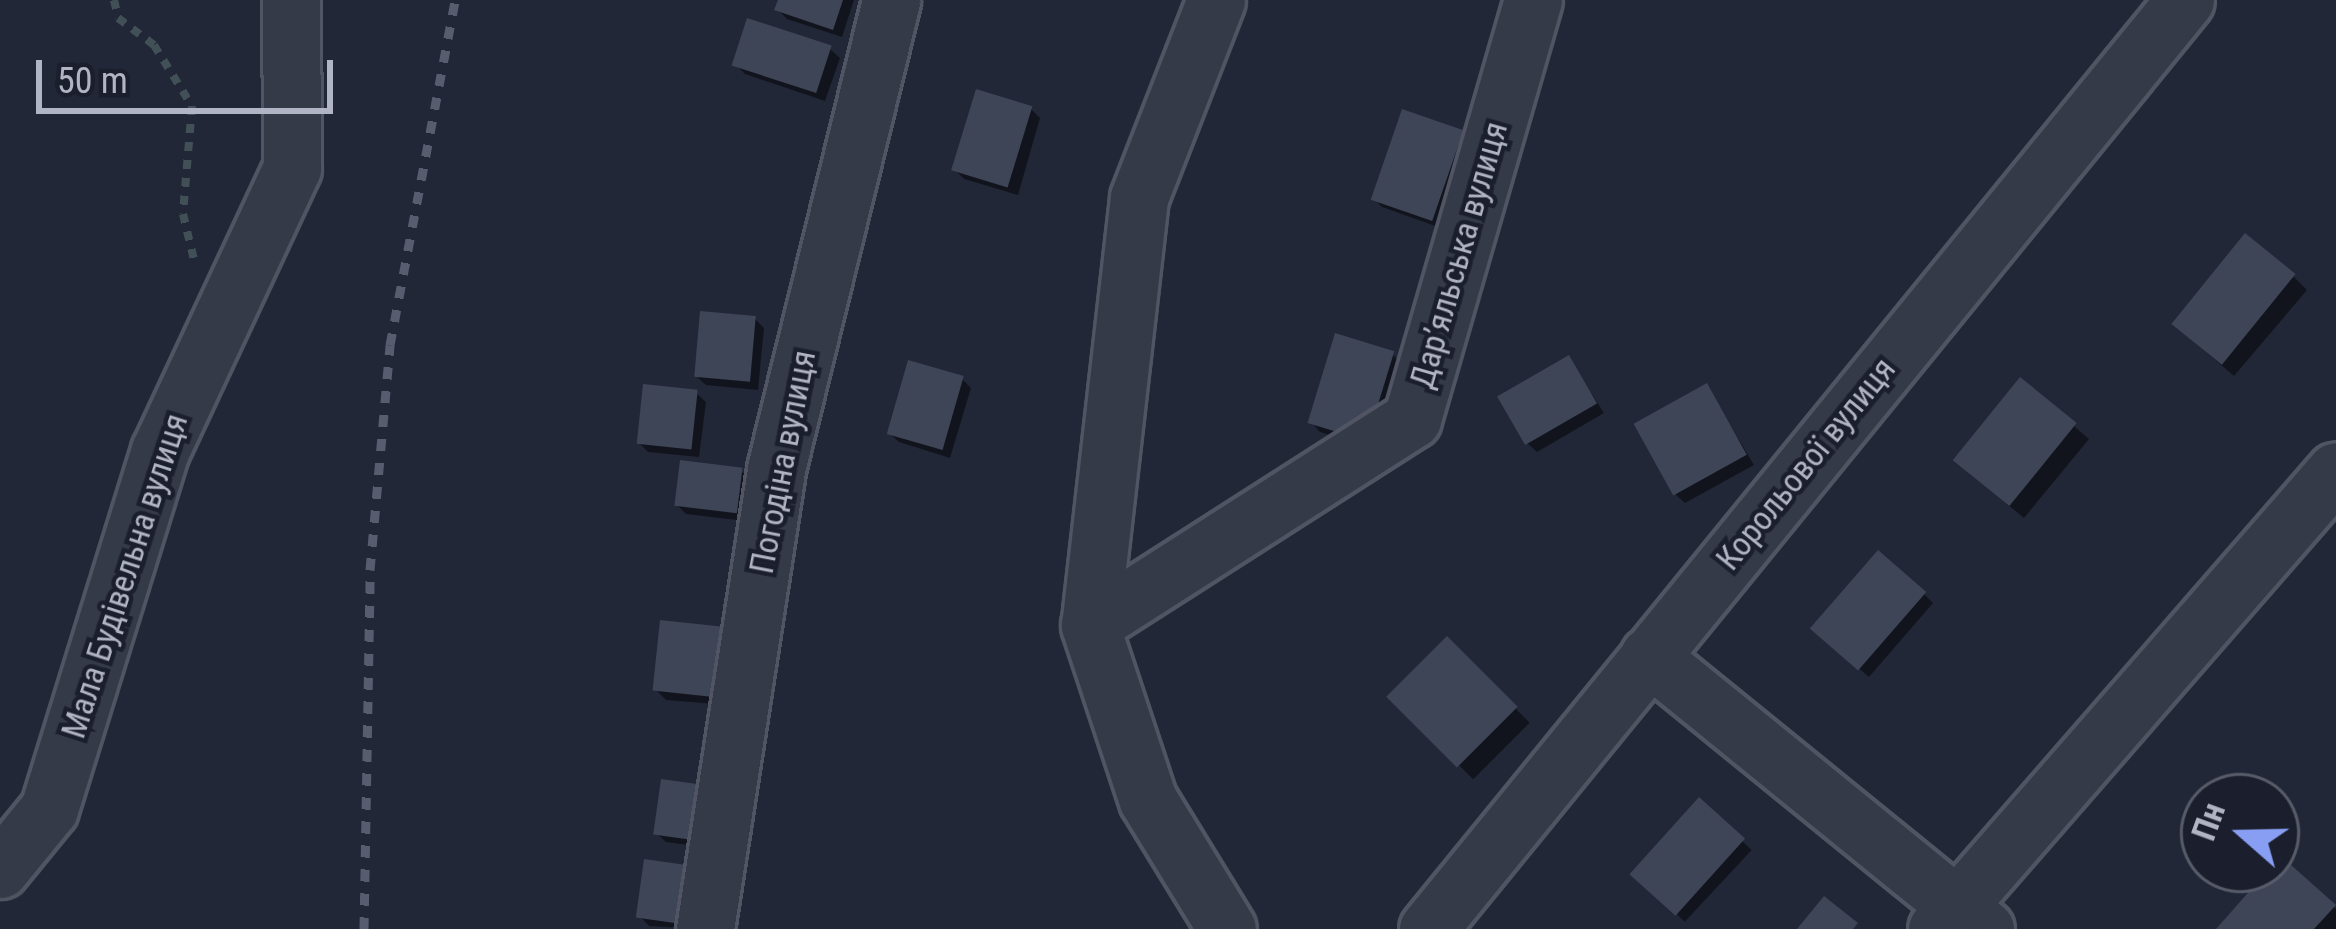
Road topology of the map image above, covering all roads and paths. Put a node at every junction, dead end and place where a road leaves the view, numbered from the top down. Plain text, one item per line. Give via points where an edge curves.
1 (114, 0) edge
2 (291, 0) edge
3 (890, 0) edge
4 (1216, 0) edge
5 (1533, 0) edge
6 (2185, 0) edge
7 (196, 269) dead end
8 (2336, 471) edge
9 (1090, 625) junction
10 (1649, 656) junction
11 (0, 869) edge
12 (1960, 921) edge
13 (706, 929) edge
14 (1227, 929) edge
15 (1428, 929) edge

1 - 7 path via 118,19 154,45 192,106 183,214
2 - 11 street, Мала Будівельна вулиця via 292,168 160,451 49,809
3 - 13 street, Погодіна вулиця via 776,469
4 - 9 street via 1139,198
5 - 9 street, Дар’яльська вулиця via 1412,419
6 - 10 street, Корольової вулиця
8 - 12 street
9 - 14 street via 1148,800
10 - 12 street
10 - 15 street, Корольової вулиця

